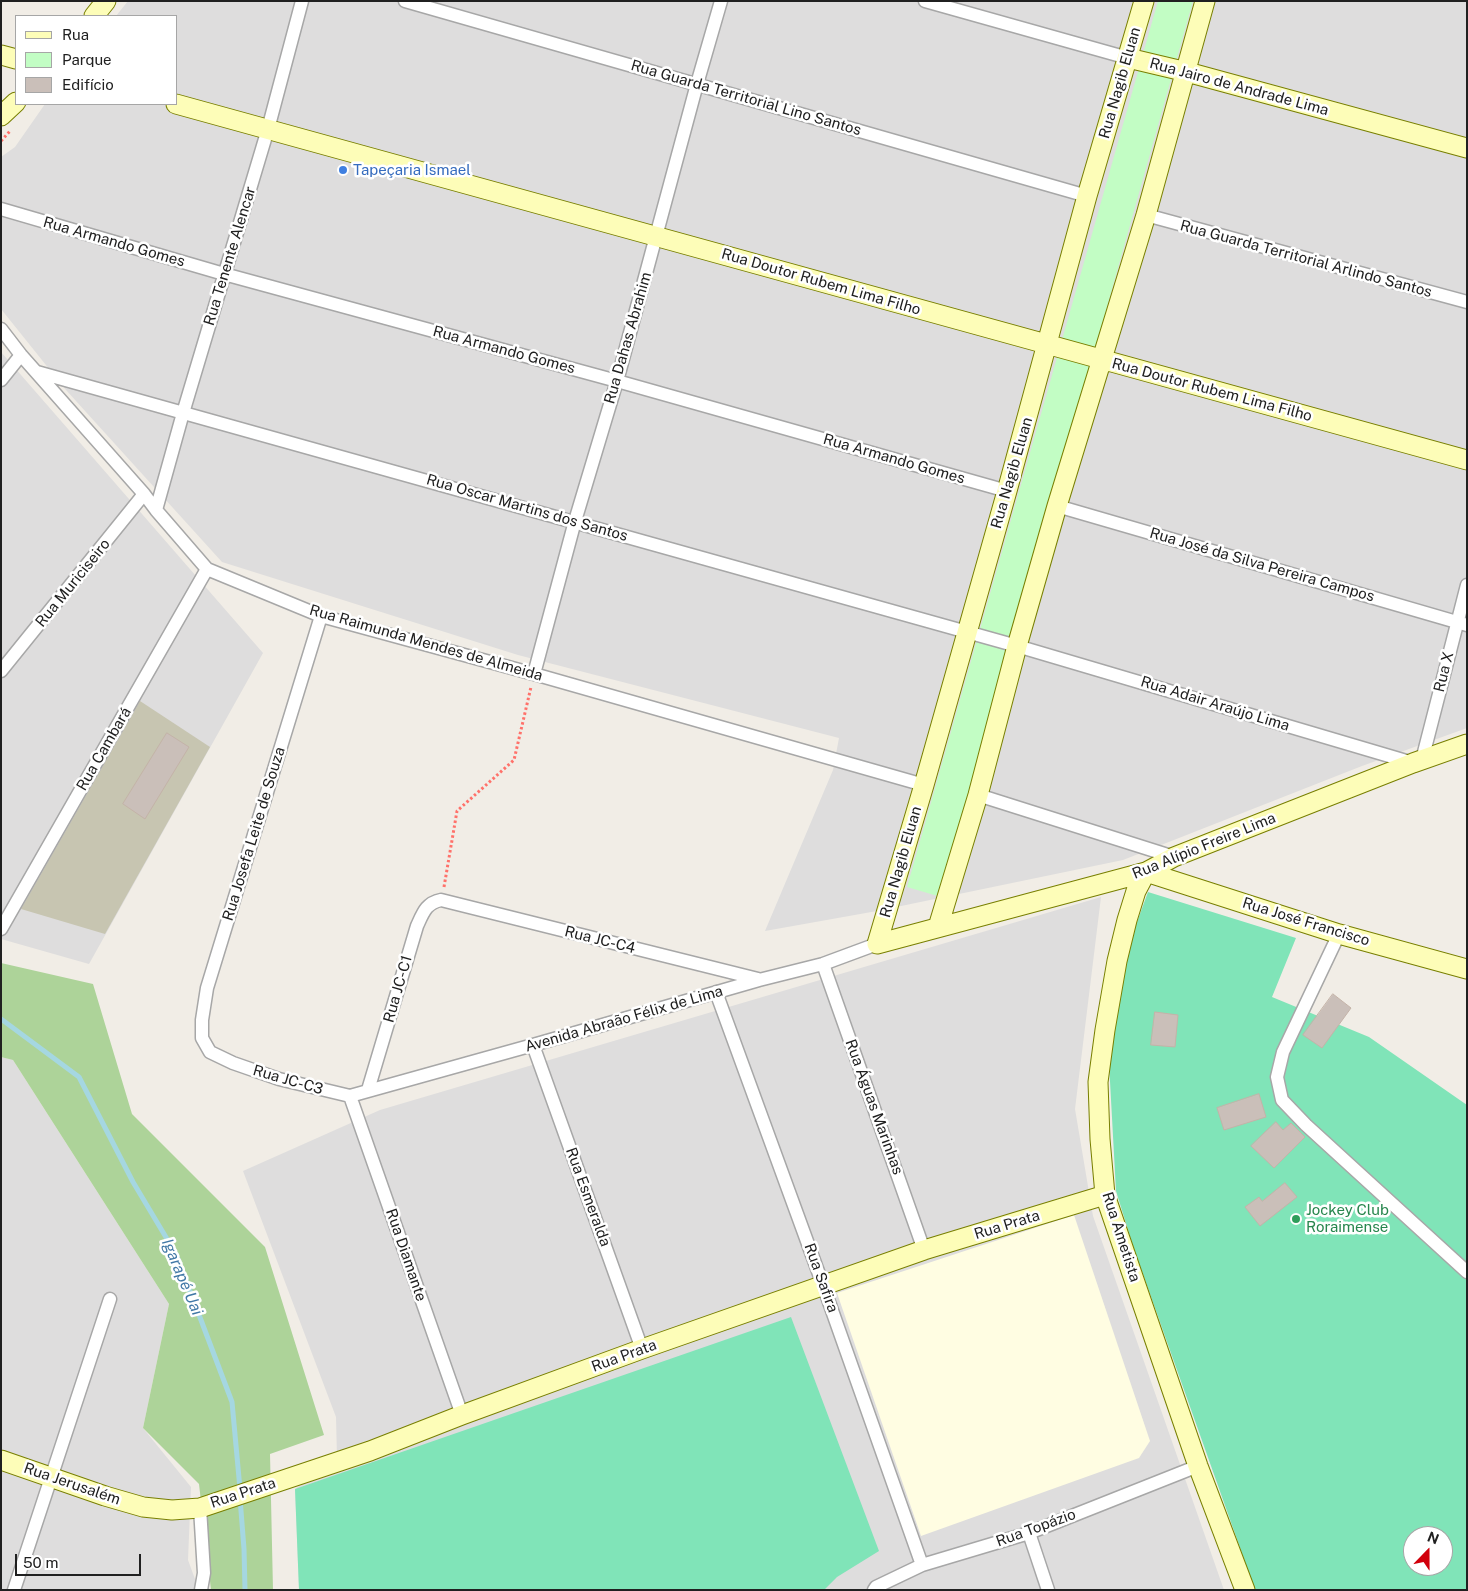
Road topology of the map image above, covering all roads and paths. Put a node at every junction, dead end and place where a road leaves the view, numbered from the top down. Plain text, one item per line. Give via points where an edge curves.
1 (106, 1) edge
2 (302, 1) edge
3 (405, 1) edge
4 (721, 1) edge
5 (925, 1) edge
6 (1144, 1) edge
7 (1205, 1) edge
8 (95, 15) edge
9 (1, 55) edge
10 (1128, 58) junction
11 (15, 59) edge
12 (1187, 72) junction
13 (697, 84) junction
14 (15, 103) edge
15 (178, 105) edge
16 (1, 116) edge
17 (268, 129) junction
18 (1467, 148) edge
19 (1087, 196) junction
20 (1, 209) edge
21 (1146, 215) junction
22 (656, 236) junction
23 (224, 274) junction
24 (1467, 302) edge
25 (1, 329) edge
26 (1047, 344) junction
27 (22, 355) junction
28 (1101, 359) junction
29 (37, 372) junction
30 (1, 380) edge
31 (617, 381) junction
32 (183, 413) junction
33 (1467, 460) edge
34 (1007, 491) junction
35 (144, 494) junction
36 (1057, 506) junction
37 (156, 510) junction
38 (575, 521) junction
39 (206, 569) junction
40 (1467, 585) edge
41 (321, 616) junction
42 (1462, 623) edge
43 (967, 631) junction
44 (1017, 646) junction
45 (1, 671) edge
46 (534, 674) junction
47 (1467, 744) edge
48 (1417, 761) junction
49 (924, 786) junction
50 (978, 795) junction
51 (1133, 844) junction
52 (1174, 856) junction
53 (1146, 872) junction
54 (441, 900) junction
55 (938, 927) junction
56 (1, 929) edge
57 (1339, 934) junction
58 (877, 944) junction
59 (823, 964) junction
60 (1467, 969) edge
61 (759, 980) junction
62 (716, 992) junction
63 (533, 1045) junction
64 (210, 1052) joint
65 (368, 1090) junction
66 (350, 1096) junction
67 (1105, 1195) junction
68 (924, 1250) junction
69 (1467, 1272) edge
70 (823, 1285) junction
71 (110, 1299) dead end
72 (642, 1349) junction
73 (462, 1415) junction
74 (1, 1460) edge
75 (1198, 1466) junction
76 (51, 1477) junction
77 (143, 1507) joint
78 (200, 1508) junction
79 (1029, 1533) junction
80 (922, 1565) junction
81 (14, 1590) edge
82 (202, 1590) edge
83 (874, 1590) edge
84 (1048, 1590) edge
85 (1245, 1590) edge

1 - 8 street
2 - 17 street, Rua Tenente Alencar
3 - 13 street, Rua Guarda Territorial Lino Santos
4 - 13 street, Rua Dahas Abrahim
5 - 10 street, Rua Jairo de Andrade Lima
6 - 10 street, Rua Nagib Eluan
7 - 12 street
9 - 11 street
10 - 12 street, Rua Jairo de Andrade Lima
10 - 19 street, Rua Nagib Eluan
12 - 18 street, Rua Jairo de Andrade Lima
12 - 21 street
13 - 19 street, Rua Guarda Territorial Lino Santos
13 - 22 street, Rua Dahas Abrahim
14 - 16 street
15 - 17 street, Rua Doutor Rubem Lima Filho
17 - 22 street, Rua Doutor Rubem Lima Filho
17 - 23 street, Rua Tenente Alencar
19 - 26 street, Rua Nagib Eluan
20 - 23 street, Rua Armando Gomes
21 - 24 street, Rua Guarda Territorial Arlindo Santos
21 - 28 street
22 - 26 street, Rua Doutor Rubem Lima Filho
22 - 31 street, Rua Dahas Abrahim
23 - 31 street, Rua Armando Gomes
23 - 32 street, Rua Tenente Alencar
25 - 27 street, Rua Raimunda Mendes de Almeida
26 - 28 street, Rua Doutor Rubem Lima Filho
26 - 34 street, Rua Nagib Eluan
27 - 29 street, Rua Raimunda Mendes de Almeida
27 - 30 street
28 - 33 street, Rua Doutor Rubem Lima Filho
28 - 36 street
29 - 32 street, Rua Oscar Martins dos Santos
29 - 35 street, Rua Raimunda Mendes de Almeida
31 - 34 street, Rua Armando Gomes
31 - 38 street, Rua Dahas Abrahim
32 - 37 street, Rua Tenente Alencar
32 - 38 street, Rua Oscar Martins dos Santos
34 - 43 street, Rua Nagib Eluan
35 - 37 street, Rua Raimunda Mendes de Almeida
35 - 45 street, Rua Muriciseiro
36 - 42 street, Rua José da Silva Pereira Campos
36 - 44 street
37 - 39 street, Rua Raimunda Mendes de Almeida
38 - 43 street, Rua Oscar Martins dos Santos
38 - 46 street, Rua Dahas Abrahim
39 - 41 street, Rua Raimunda Mendes de Almeida
39 - 56 street, Rua Cambará
40 - 42 street, Rua X
41 - 46 street, Rua Raimunda Mendes de Almeida
41 - 64 street, Rua Josefa Leite de Souza via 207,988 202,1038
42 - 48 street, Rua X
43 - 44 street, Rua Oscar Martins dos Santos
43 - 49 street, Rua Nagib Eluan
44 - 48 street, Rua Adair Araújo Lima
44 - 50 street
46 - 49 street, Rua Raimunda Mendes de Almeida
46 - 54 path via 514,760 457,811
47 - 48 street, Rua Alípio Freire Lima
48 - 52 street, Rua Alípio Freire Lima
49 - 58 street, Rua Nagib Eluan
50 - 51 street
50 - 55 street
51 - 52 street
51 - 53 street via 1150,857
52 - 53 street, Rua Alípio Freire Lima
53 - 55 street, Rua Alípio Freire Lima
53 - 57 street, Rua José Francisco
53 - 67 street, Rua Ametista via 1136,891 1117,961 1098,1082
54 - 61 street, Rua JC-C4
54 - 65 street, Rua JC-C1 via 424,910 416,926
55 - 58 street, Rua Alípio Freire Lima
57 - 60 street, Rua José Francisco
57 - 69 street via 1283,1052 1276,1076 1282,1100
58 - 59 street, Avenida Abraão Félix de Lima
59 - 61 street, Avenida Abraão Félix de Lima
59 - 68 street, Rua Águas Marinhas
61 - 62 street, Avenida Abraão Félix de Lima
62 - 63 street, Avenida Abraão Félix de Lima
62 - 70 street, Rua Safira
63 - 65 street, Avenida Abraão Félix de Lima
63 - 72 street, Rua Esmeralda
64 - 66 street, Rua JC-C3 via 279,1079
65 - 66 street
66 - 73 street, Rua Diamante
67 - 68 street, Rua Prata
67 - 75 street, Rua Ametista
68 - 70 street, Rua Prata
70 - 72 street, Rua Prata
70 - 80 street, Rua Safira
71 - 76 street
72 - 73 street, Rua Prata
73 - 78 street, Rua Prata via 370,1451
74 - 76 street, Rua Jerusalém
75 - 79 street, Rua Topázio
75 - 85 street, Rua Ametista
76 - 77 street, Rua Jerusalém
76 - 81 street
77 - 78 street, Rua Prata
78 - 82 street
79 - 80 street, Rua Topázio
79 - 84 street
80 - 83 street, Rua Topázio

